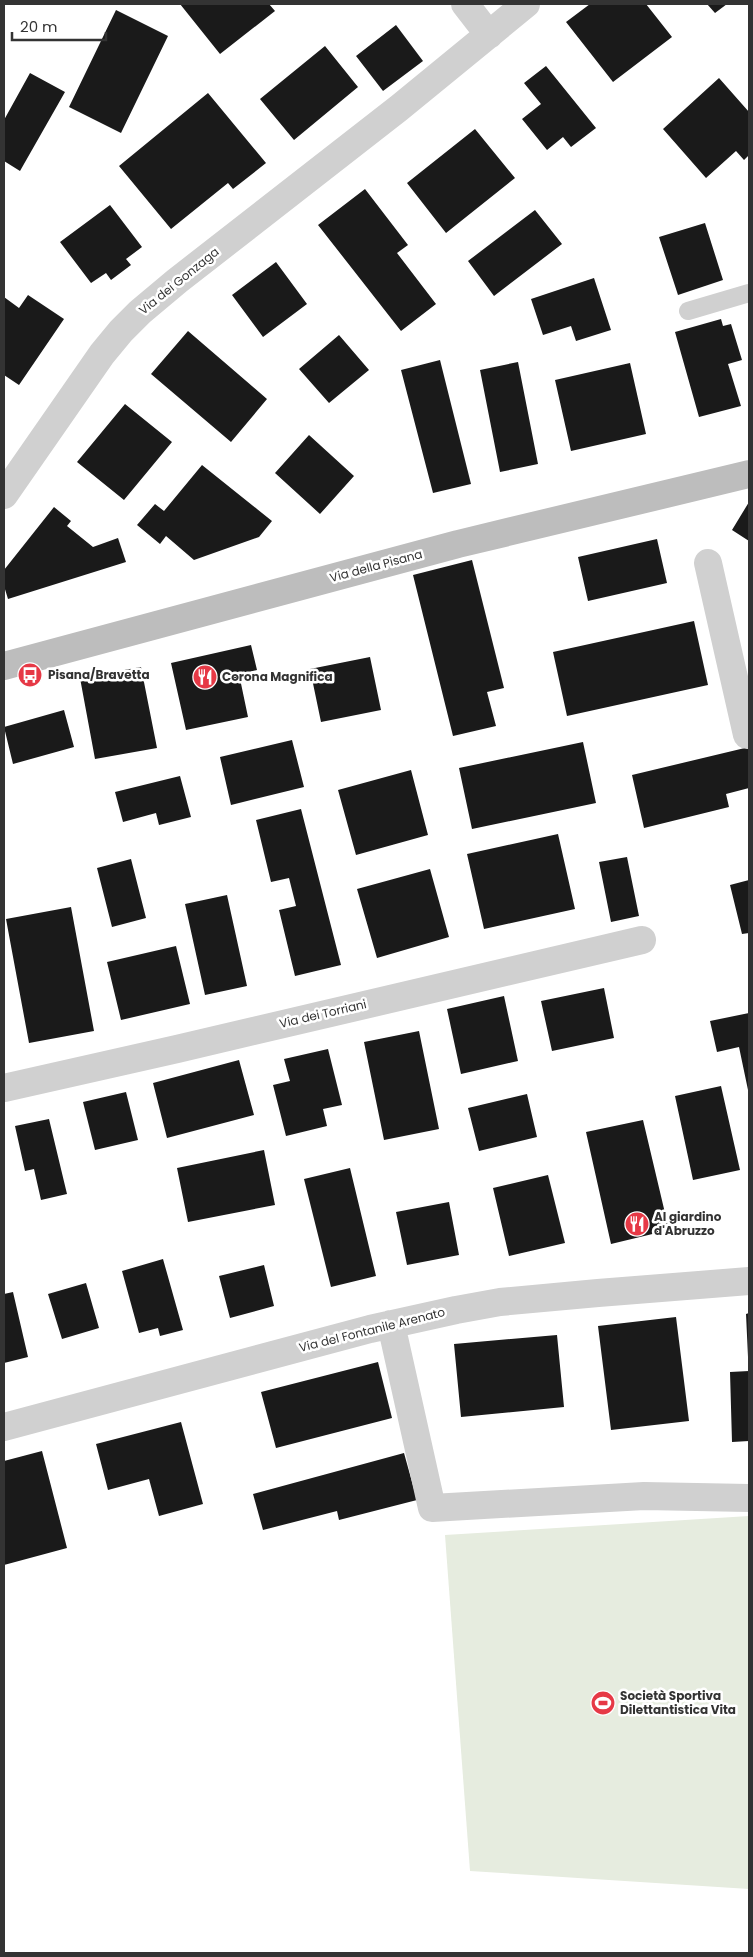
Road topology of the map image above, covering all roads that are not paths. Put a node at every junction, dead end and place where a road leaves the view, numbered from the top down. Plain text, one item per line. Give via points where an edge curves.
1 (465, 4) edge
2 (526, 4) edge
3 (489, 35) junction
4 (749, 293) edge
5 (688, 311) dead end
6 (749, 474) edge
7 (4, 495) edge
8 (708, 563) dead end
9 (4, 666) edge
10 (749, 735) edge
11 (642, 940) dead end
12 (4, 1088) edge
13 (749, 1281) edge
14 (391, 1324) junction
15 (4, 1427) edge
16 (749, 1498) edge

1 - 3 street
2 - 3 street
3 - 7 street, Via dei Gonzaga via 133,318 84,379
4 - 5 lane
6 - 9 main road, Via della Pisana via 458,544
8 - 10 street
11 - 12 street, Via dei Torriani
13 - 14 street, Via del Fontanile Arenato via 500,1302
14 - 15 street, Via del Fontanile Arenato
14 - 16 street via 432,1508 644,1496

